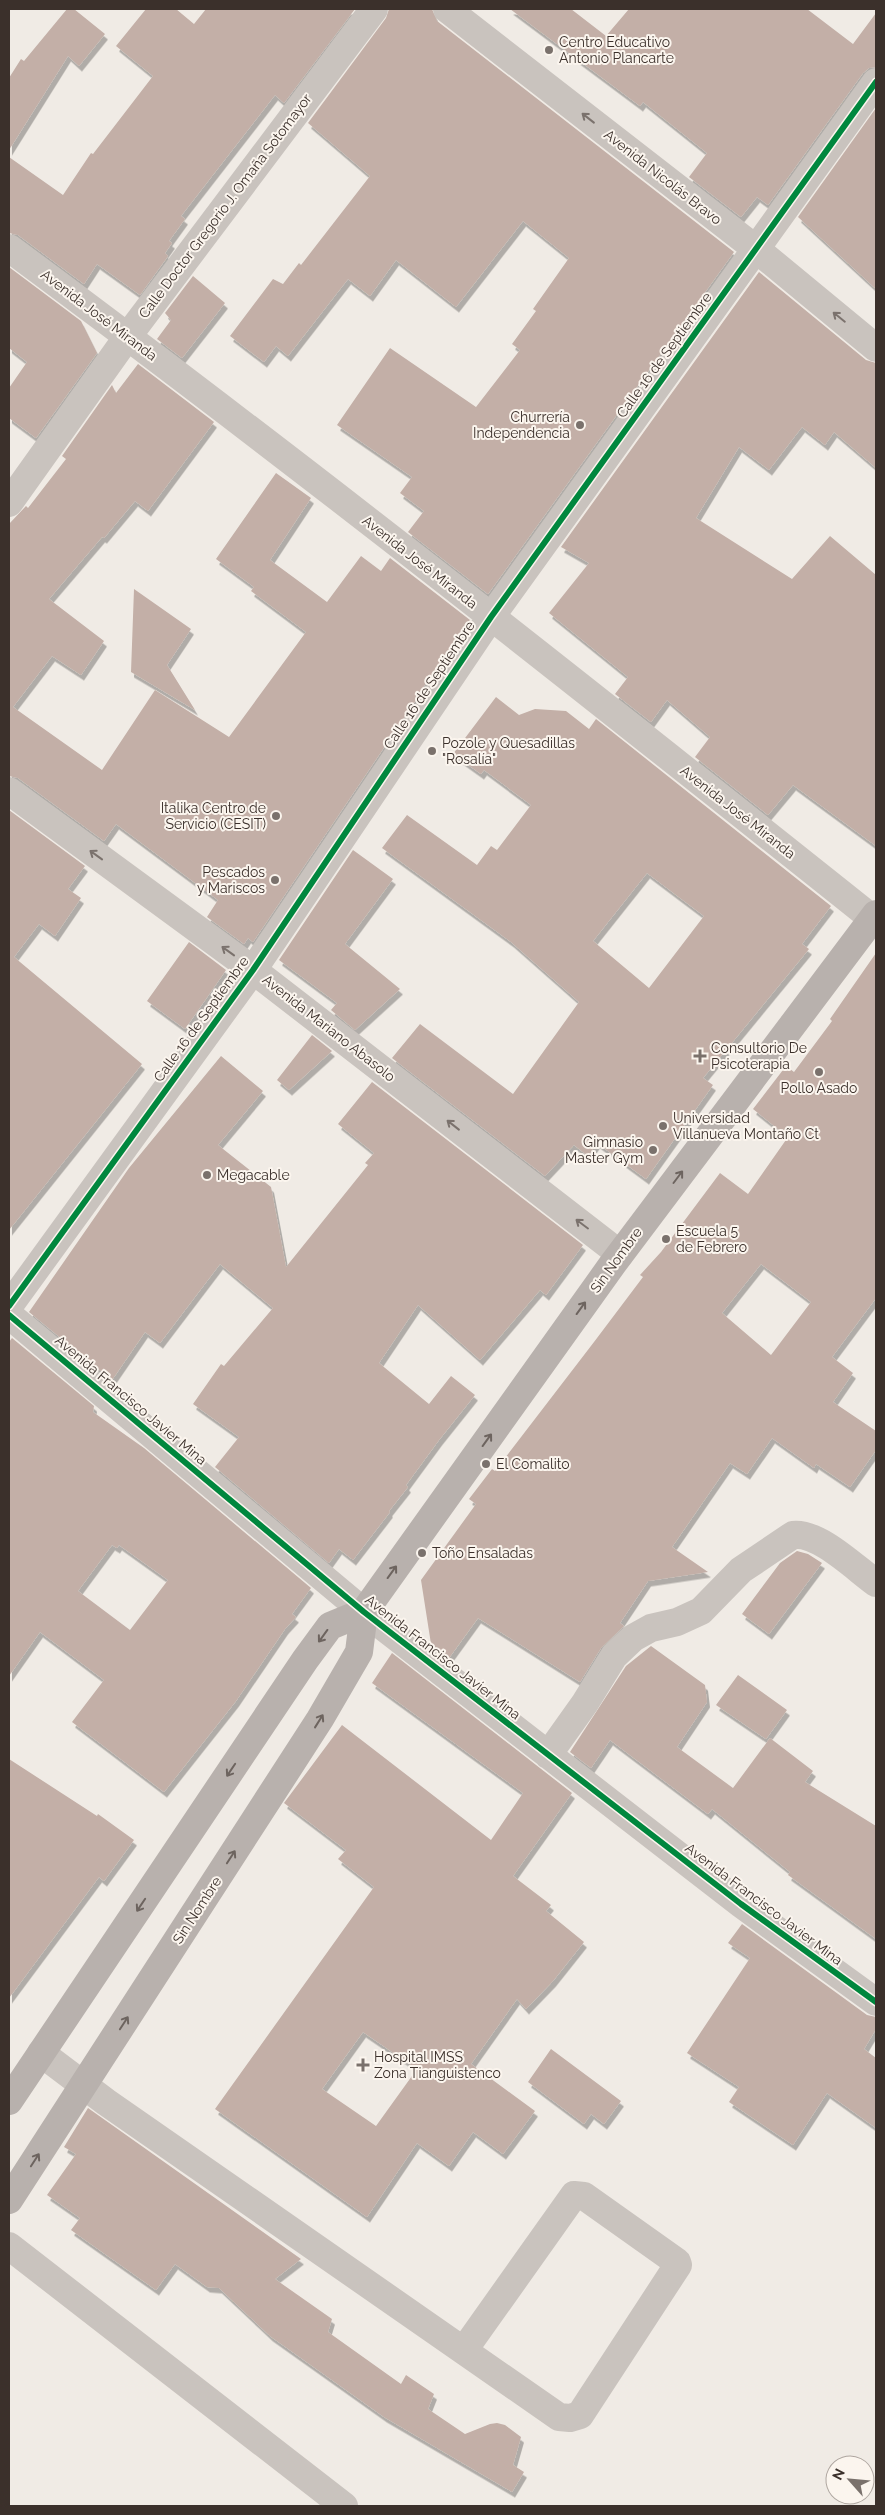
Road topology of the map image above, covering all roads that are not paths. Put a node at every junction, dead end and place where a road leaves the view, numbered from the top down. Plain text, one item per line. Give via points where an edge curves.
1 (374, 9) edge
2 (447, 9) edge
3 (876, 82) edge
4 (9, 248) edge
5 (756, 249) junction
6 (128, 336) junction
7 (876, 348) edge
8 (9, 503) edge
9 (491, 617) junction
10 (9, 791) edge
11 (874, 917) edge
12 (253, 970) junction
13 (620, 1254) junction
14 (9, 1306) edge
15 (9, 1314) edge
16 (876, 1583) edge
17 (364, 1612) junction
18 (548, 1755) junction
19 (876, 2002) edge
20 (41, 2053) junction
21 (84, 2085) junction
22 (9, 2102) edge
23 (9, 2200) edge
24 (9, 2246) edge
25 (464, 2350) junction
26 (344, 2506) edge

1 - 6 street, Calle Doctor Gregorio J. Omaña Sotomayor
5 -> 2 street, Avenida Nicolás Bravo
3 - 5 street, Calle 16 de Septiembre
4 - 6 street, Avenida José Miranda
7 -> 5 street, Avenida Nicolás Bravo
5 - 9 street, Calle 16 de Septiembre
6 - 8 street, Calle Doctor Gregorio J. Omaña Sotomayor
6 - 9 street, Avenida José Miranda
9 - 11 street, Avenida José Miranda
9 - 12 street, Calle 16 de Septiembre
12 -> 10 street, Avenida Mariano Abasolo
13 -> 11 main road, Sin Nombre
13 -> 12 street, Avenida Mariano Abasolo
12 - 14 street, Calle 16 de Septiembre
17 -> 13 main road, Sin Nombre
15 - 17 street, Avenida Francisco Javier Mina
16 - 18 street via 818,1540 803,1534 793,1536 741,1570 701,1611 677,1622 651,1628 634,1638 614,1656
17 - 18 street, Avenida Francisco Javier Mina
17 -> 20 main road via 330,1626 305,1660
21 -> 17 main road, Sin Nombre via 348,1672 359,1652
18 - 19 street, Avenida Francisco Javier Mina via 741,1904
20 - 21 street
20 - 22 main road
23 -> 21 main road, Sin Nombre
21 - 25 street
24 - 26 street
25 - 25 street via 574,2195 584,2196 677,2262 580,2415 559,2417

